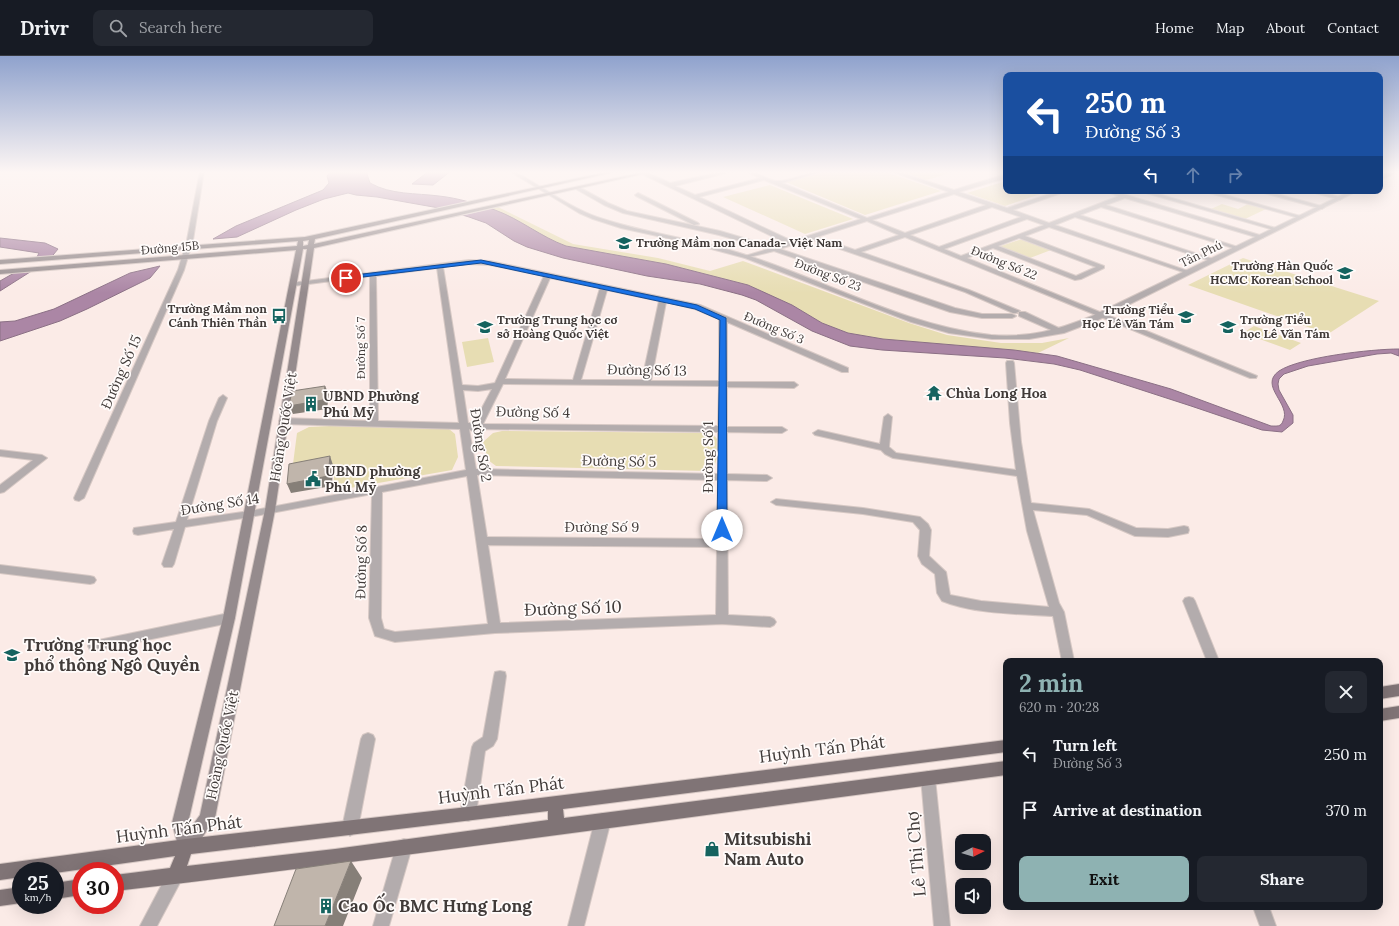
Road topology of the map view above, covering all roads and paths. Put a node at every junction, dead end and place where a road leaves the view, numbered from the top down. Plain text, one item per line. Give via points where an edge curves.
1 (194, 212) edge
2 (452, 212) edge
3 (452, 212) edge
4 (581, 212) edge
5 (624, 212) edge
6 (671, 212) edge
7 (725, 212) edge
8 (846, 212) edge
9 (893, 212) edge
10 (973, 212) edge
11 (1012, 212) edge
12 (1085, 212) edge
13 (1122, 212) edge
14 (1177, 212) edge
15 (1213, 212) edge
16 (1281, 212) edge
17 (1312, 212) edge
18 (436, 215) junction
19 (1074, 216) junction
20 (1027, 217) junction
21 (1301, 217) junction
22 (867, 220) junction
23 (1049, 225) junction
24 (708, 230) junction
25 (1276, 230) junction
26 (904, 235) junction
27 (1019, 236) junction
28 (812, 237) junction
29 (1261, 237) junction
30 (306, 243) junction
31 (792, 243) junction
32 (993, 246) junction
33 (1238, 248) junction
34 (774, 249) junction
35 (938, 249) junction
36 (187, 252) junction
37 (855, 252) junction
38 (748, 257) junction
39 (961, 258) junction
40 (1213, 260) junction
41 (0, 262) edge
42 (440, 266) junction
43 (0, 267) edge
44 (0, 272) edge
45 (1188, 272) junction
46 (373, 274) junction
47 (548, 275) junction
48 (306, 282) junction
49 (293, 284) junction
50 (604, 287) junction
51 (663, 299) junction
52 (1017, 314) junction
53 (1100, 315) junction
54 (723, 319) junction
55 (1061, 331) junction
56 (1010, 364) dead end
57 (845, 370) dead end
58 (1252, 376) dead end
59 (576, 382) junction
60 (499, 383) junction
61 (646, 383) junction
62 (723, 384) junction
63 (794, 385) dead end
64 (458, 387) junction
65 (223, 398) dead end
66 (888, 417) dead end
67 (283, 420) junction
68 (374, 422) junction
69 (478, 425) junction
70 (464, 426) junction
71 (723, 429) junction
72 (782, 430) dead end
73 (818, 433) dead end
74 (466, 437) junction
75 (884, 448) junction
76 (0, 453) edge
77 (471, 472) junction
78 (1021, 474) junction
79 (722, 477) junction
80 (767, 478) dead end
81 (0, 490) edge
82 (377, 491) junction
83 (79, 498) dead end
84 (776, 502) dead end
85 (1027, 506) junction
86 (270, 510) junction
87 (250, 514) junction
88 (181, 525) junction
89 (1184, 530) dead end
90 (138, 531) dead end
91 (482, 541) junction
92 (722, 543) junction
93 (168, 564) dead end
94 (0, 569) edge
95 (90, 580) dead end
96 (1189, 601) dead end
97 (1058, 612) junction
98 (229, 618) junction
99 (722, 619) junction
100 (770, 622) dead end
101 (495, 628) junction
102 (379, 633) joint
103 (94, 646) dead end
104 (1067, 658) edge
105 (1212, 658) edge
106 (500, 676) dead end
107 (1399, 690) edge
108 (1383, 693) edge
109 (1399, 712) edge
110 (1383, 715) edge
111 (368, 740) dead end
112 (1003, 746) edge
113 (1003, 768) edge
114 (928, 778) junction
115 (556, 803) junction
116 (468, 814) junction
117 (603, 820) junction
118 (556, 827) junction
119 (350, 828) junction
120 (186, 847) junction
121 (404, 847) junction
122 (0, 872) edge
123 (176, 875) junction
124 (124, 882) edge
125 (12, 896) edge
126 (0, 898) edge
127 (1263, 910) edge
128 (148, 926) edge
129 (381, 926) edge
130 (576, 926) edge
131 (942, 926) edge
132 (1268, 926) edge

1 - 36 street, Đường Số 15
2 - 18 main road
3 - 18 main road
4 - 38 street, Đường Số 23 via 611,223
5 - 24 street
6 - 24 street
7 - 31 street
8 - 22 street, Đường Số 22
9 - 22 street
10 - 26 street
11 - 20 street
12 - 19 street
13 - 33 street
14 - 29 street
15 - 25 street
16 - 21 street
17 - 21 street, Tân Phú
18 - 30 main road
18 - 30 main road
19 - 23 street
19 - 40 street
20 - 23 street
20 - 35 street
21 - 25 street, Tân Phú
22 - 26 street, Đường Số 22
22 - 28 street
23 - 27 street
23 - 45 street
24 - 34 street
25 - 29 street, Tân Phú
26 - 35 street, Đường Số 22
26 - 37 street
27 - 32 street
27 - 32 street via 1102,267 1075,278
28 - 31 street
28 - 37 street
29 - 33 street, Tân Phú
30 - 36 main road, Đường 15B
30 - 36 main road, Đường 15B
30 - 48 main road, Hoàng Quốc Việt
30 - 49 main road, Hoàng Quốc Việt
31 - 34 street
32 - 39 street
33 - 40 street, Tân Phú
34 - 38 street
34 - 52 street via 953,310 982,316
35 - 39 street, Đường Số 22
36 - 41 main road, Đường 15B
36 - 43 main road, Đường 15B
36 - 44 main road, Đường 15B
36 - 83 street, Đường Số 15
37 - 52 street via 967,291
38 - 55 street, Đường Số 23 via 914,320 952,331 1008,338
39 - 53 street, Đường Số 22
40 - 45 street, Tân Phú
42 - 46 street, Đường Số 3
42 - 47 street, Đường Số 3 via 481,261
42 - 64 street, Đường Số 2
45 - 53 street, Tân Phú
46 - 48 street, Đường Số 3
46 - 68 street, Đường Số 7
47 - 50 street, Đường Số 3
47 - 60 street
48 - 49 street, Đường Số 3
48 - 67 main road, Hoàng Quốc Việt
49 - 87 main road, Hoàng Quốc Việt
50 - 51 street, Đường Số 3
50 - 59 street
51 - 54 street, Đường Số 3 via 697,307
51 - 61 street
52 - 55 street
53 - 55 street, Đường Số 23
53 - 58 street, Đường Số 22
54 - 57 street, Đường Số 3
54 - 62 street, Đường Số 1
56 - 78 street via 1016,447
59 - 60 street, Đường Số 13
59 - 61 street, Đường Số 13
60 - 64 street, Đường Số 13 via 492,387 476,389
60 - 69 street
61 - 62 street, Đường Số 13
62 - 63 street, Đường Số 13
62 - 71 street, Đường Số 1
64 - 70 street, Đường Số 2
65 - 88 street via 213,421
66 - 75 street
67 - 68 street, Đường Số 4
67 - 86 main road, Hoàng Quốc Việt
68 - 70 street, Đường Số 4
69 - 70 street, Đường Số 4
69 - 71 street, Đường Số 4
69 - 74 street
70 - 74 street, Đường Số 2
71 - 72 street, Đường Số 4
71 - 79 street, Đường Số 1
73 - 75 street
74 - 77 street, Đường Số 2
75 - 78 street via 893,454
76 - 81 street via 42,458
77 - 79 street, Đường Số 5
77 - 82 street, Đường Số 14
77 - 91 street, Đường Số 2
78 - 85 street
79 - 80 street, Đường Số 5
79 - 92 street, Đường Số 1
82 - 86 street, Đường Số 14
82 - 102 street, Đường Số 8 via 375,618
84 - 97 street via 916,520 923,525 926,534 927,540 923,551 925,559 940,572 946,598 967,603
85 - 89 street via 1089,512 1135,532 1168,533
85 - 97 street via 1053,603
86 - 87 street, Đường Số 14
86 - 120 main road, Hoàng Quốc Việt via 207,818
87 - 88 street, Đường Số 14
87 - 98 main road, Hoàng Quốc Việt
88 - 90 street, Đường Số 14
88 - 93 street
91 - 92 street, Đường Số 9
91 - 101 street, Đường Số 2
92 - 99 street, Đường Số 1
94 - 95 street
96 - 105 street
97 - 104 street
98 - 103 street
98 - 120 main road, Hoàng Quốc Việt via 180,823
99 - 100 street, Đường Số 10
99 - 101 street, Đường Số 10
101 - 102 street, Đường Số 10 via 395,637
106 - 116 street via 490,739 479,747
107 - 108 main road
109 - 110 main road
111 - 119 street
112 - 115 main road, Huỳnh Tấn Phát
113 - 114 main road
114 - 117 main road
114 - 131 street, Lê Thị Chợ
115 - 116 main road, Huỳnh Tấn Phát
115 - 118 main road
116 - 119 main road, Huỳnh Tấn Phát
117 - 118 main road
117 - 130 street
118 - 121 main road
119 - 120 main road, Huỳnh Tấn Phát
120 - 122 main road, Huỳnh Tấn Phát
120 - 123 main road
121 - 123 main road
121 - 129 street
123 - 124 main road
123 - 128 street
125 - 126 main road
127 - 132 street

